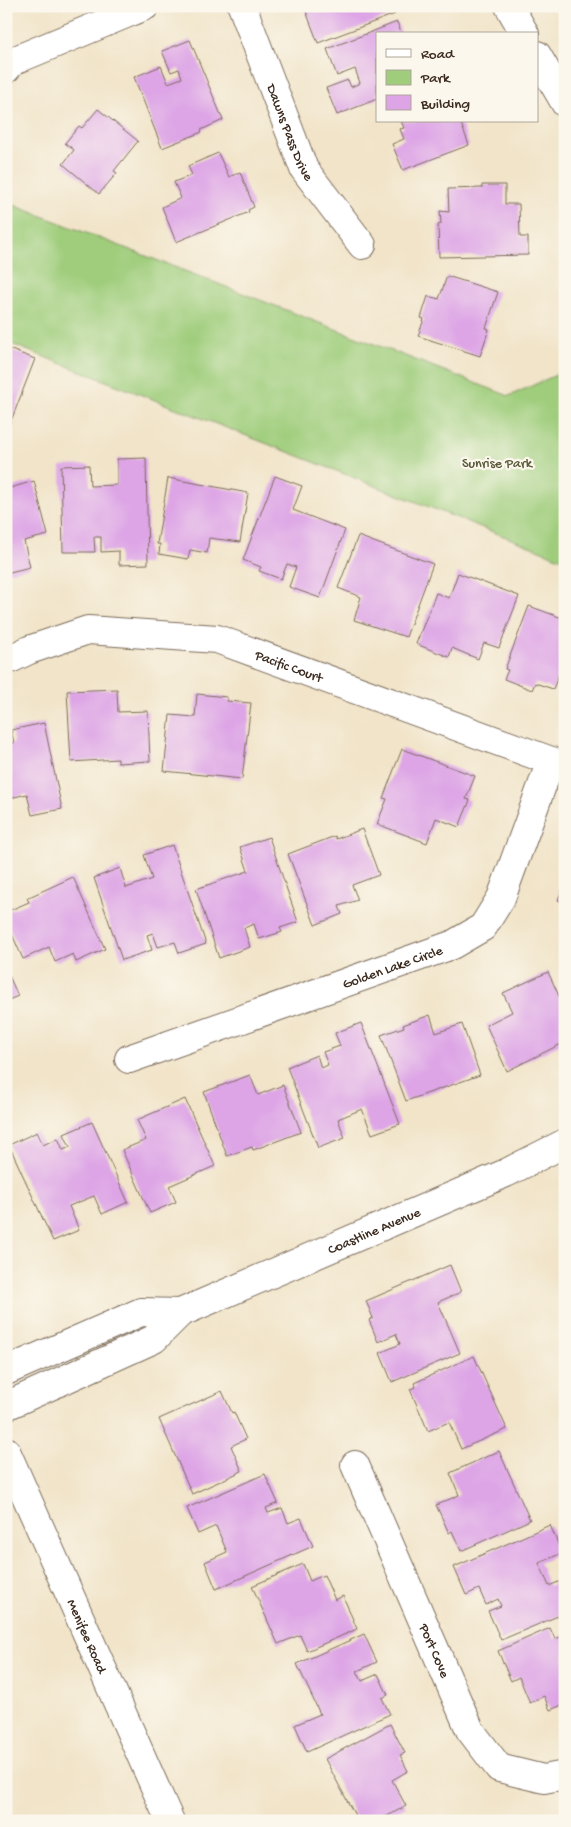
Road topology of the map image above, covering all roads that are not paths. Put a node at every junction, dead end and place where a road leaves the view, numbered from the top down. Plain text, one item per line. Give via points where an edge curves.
1 (145, 6) edge
2 (242, 6) edge
3 (509, 6) edge
4 (524, 32) edge
5 (538, 57) edge
6 (6, 68) edge
7 (565, 103) edge
8 (362, 245) dead end
9 (6, 661) edge
10 (558, 763) edge
11 (129, 1059) dead end
12 (565, 1143) edge
13 (180, 1313) junction
14 (6, 1370) edge
15 (6, 1406) edge
16 (6, 1452) edge
17 (355, 1465) dead end
18 (565, 1776) edge
19 (170, 1821) edge

1 - 6 street via 13,61
2 - 8 street, Dawns Pass Drive via 304,169
3 - 4 street
5 - 7 street
9 - 10 street, Pacific Court via 88,630 217,639
10 - 11 street, Golden Lake Circle via 501,898 483,927 452,945
12 - 13 street, Coastline Avenue via 506,1174
13 - 14 street, Coastline Avenue via 141,1312
13 - 15 street, Coastline Avenue via 154,1339
16 - 19 street, Menifee Road
17 - 18 street, Port Cove via 470,1730 499,1768 544,1779

